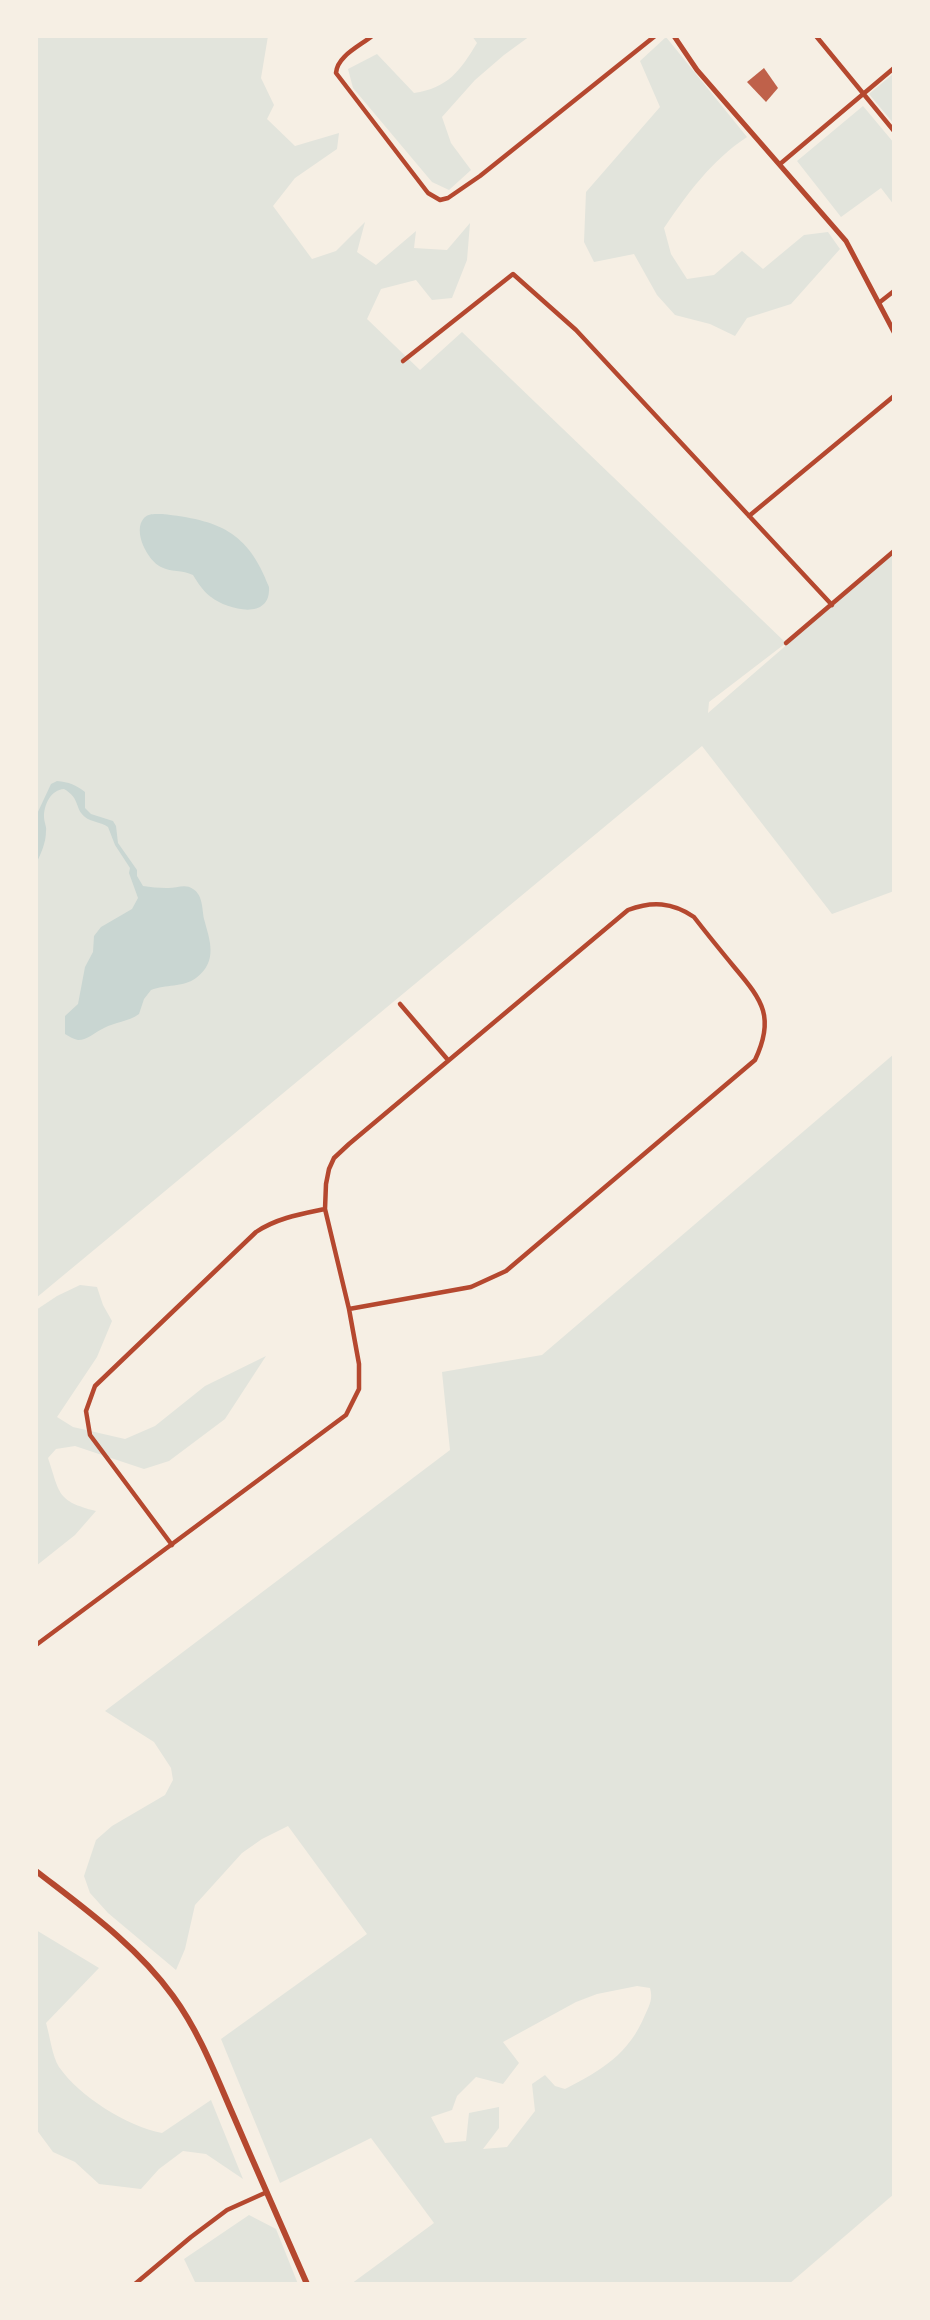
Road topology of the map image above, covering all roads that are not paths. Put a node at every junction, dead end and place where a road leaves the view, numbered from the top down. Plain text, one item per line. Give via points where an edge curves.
1 (372, 36) edge
2 (655, 36) edge
3 (674, 36) edge
4 (816, 36) edge
5 (894, 68) edge
6 (863, 93) junction
7 (894, 131) edge
8 (780, 164) junction
9 (894, 291) edge
10 (880, 302) junction
11 (894, 332) edge
12 (404, 361) dead end
13 (894, 396) edge
14 (749, 516) junction
15 (894, 551) edge
16 (832, 605) junction
17 (786, 643) dead end
18 (400, 1004) dead end
19 (448, 1060) junction
20 (325, 1209) junction
21 (350, 1309) junction
22 (172, 1545) junction
23 (36, 1645) edge
24 (36, 1871) edge
25 (267, 2192) junction
26 (135, 2284) edge
27 (307, 2284) edge

1 - 2 street via 338,63 336,73 428,193 440,200 464,188
3 - 8 street via 697,70
4 - 6 street
5 - 6 street
6 - 7 street
6 - 8 street
8 - 10 street via 846,241
9 - 10 street
10 - 11 street
12 - 14 street via 513,274 576,330
13 - 14 street
14 - 16 street
15 - 16 street
16 - 17 street
18 - 19 street
19 - 20 street via 334,1158 326,1185
19 - 21 street via 627,910 651,904 666,904 694,917 756,993 765,1013 764,1038 748,1067 506,1271 471,1287
20 - 21 street
20 - 22 street via 283,1218 256,1232 95,1386 86,1411 90,1435
21 - 22 street via 360,1375 359,1389 346,1415
22 - 23 street
24 - 25 main road via 125,1942 173,1996 203,2046
25 - 26 street via 227,2210
25 - 27 main road

